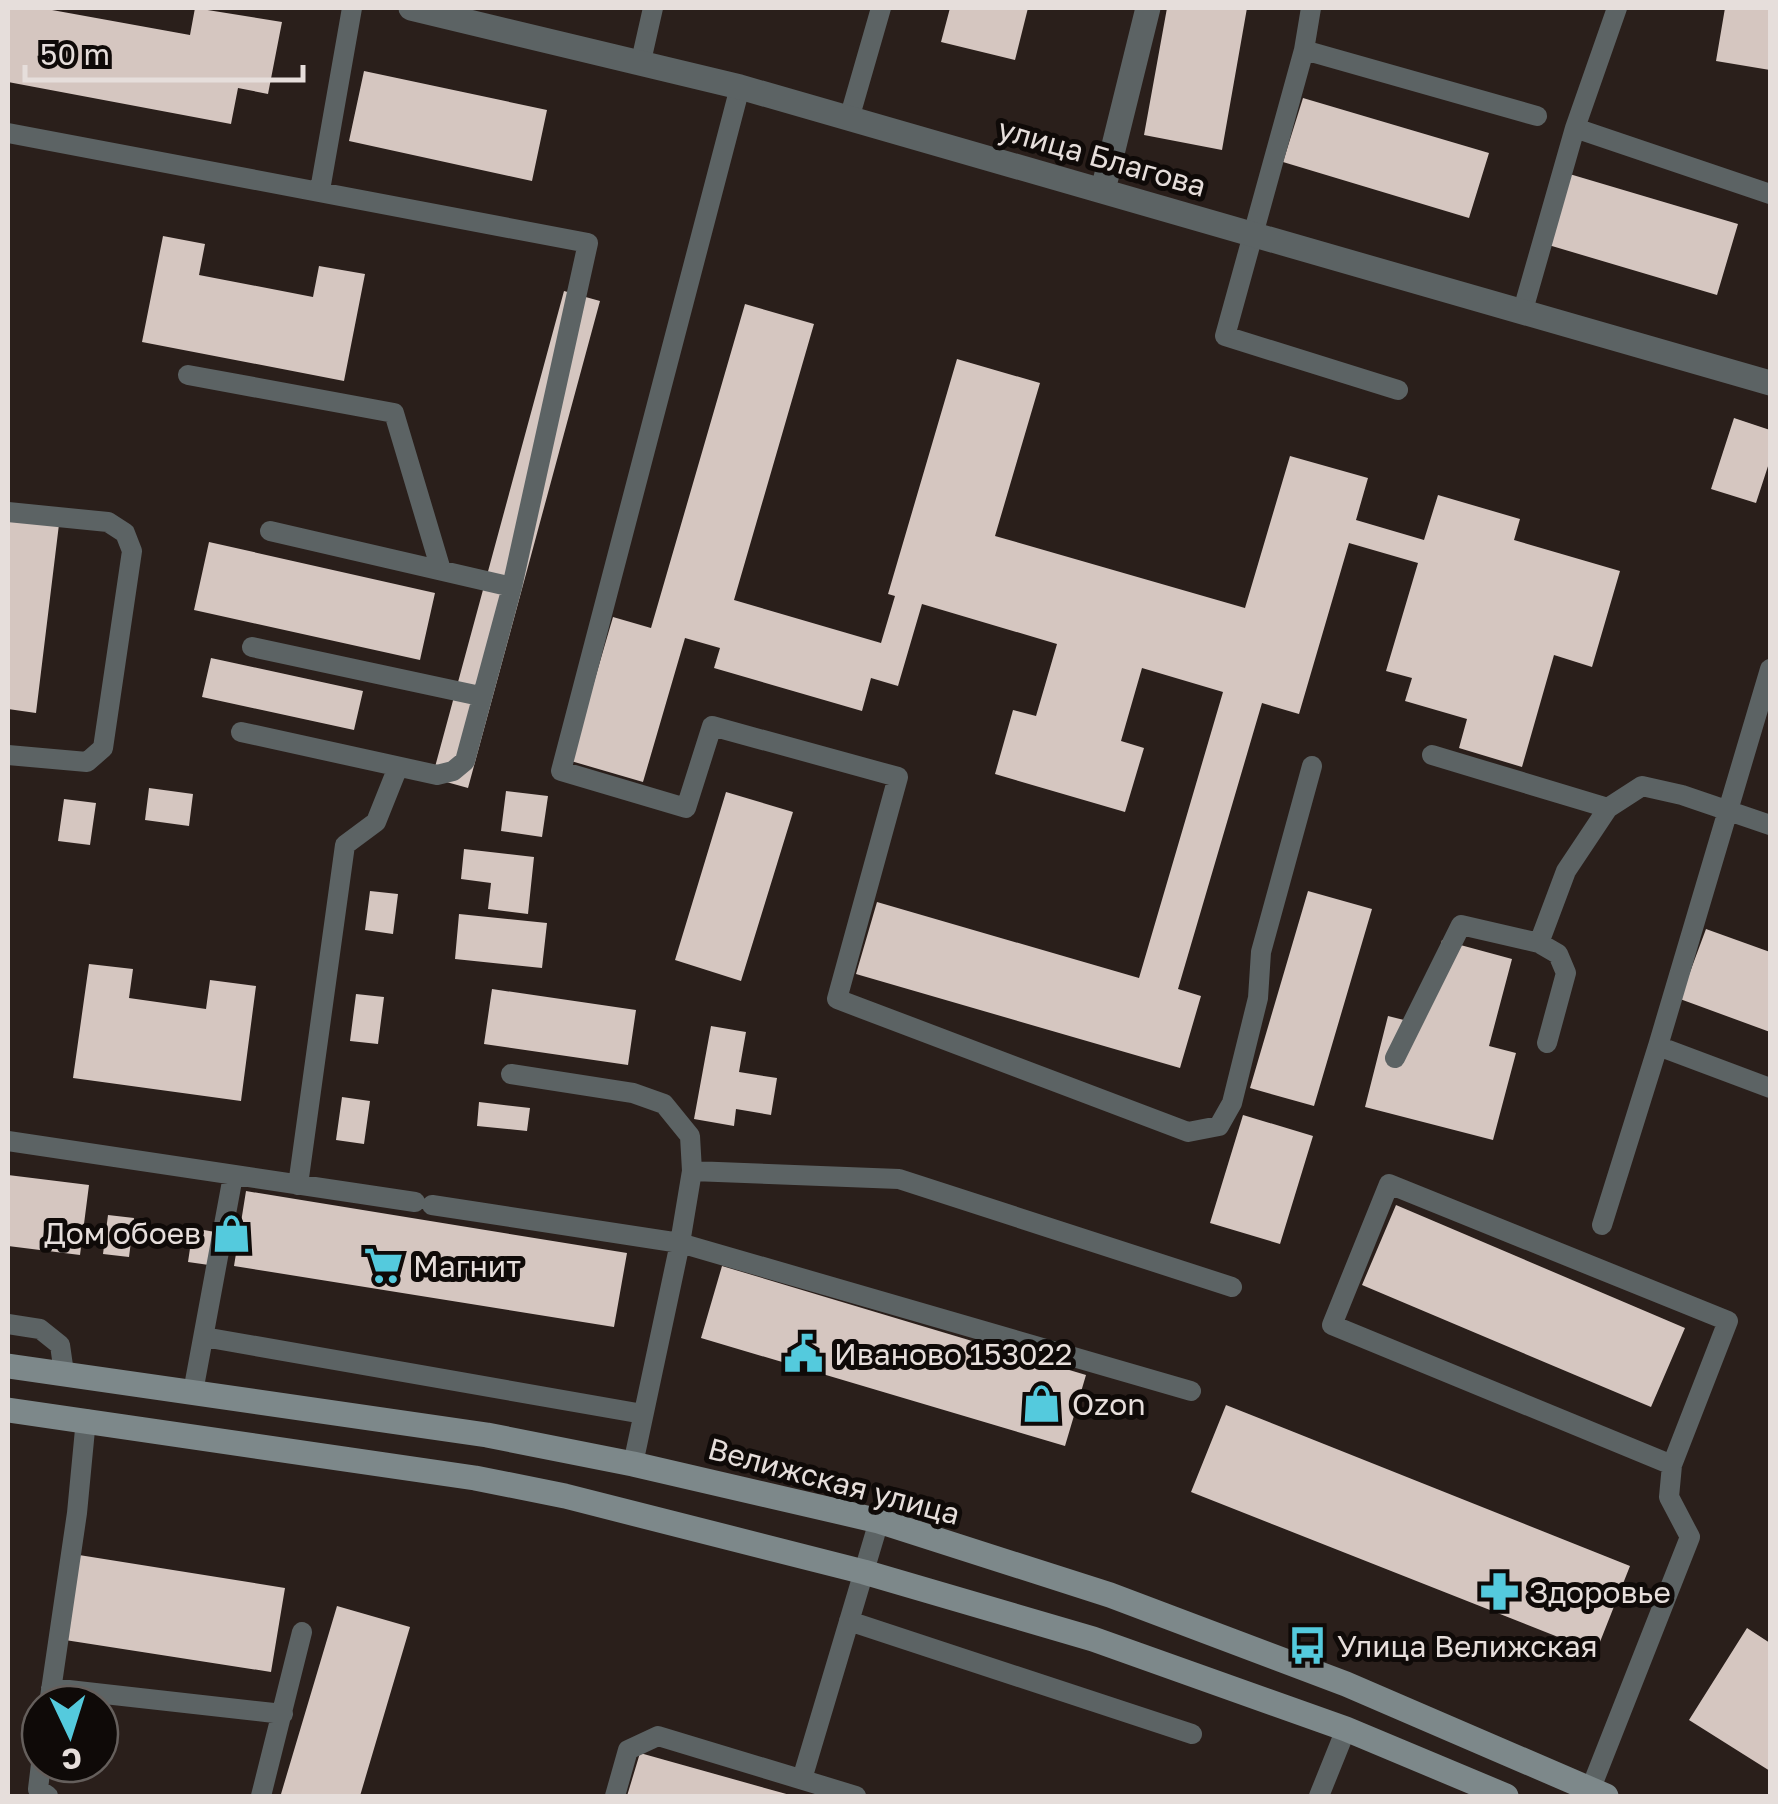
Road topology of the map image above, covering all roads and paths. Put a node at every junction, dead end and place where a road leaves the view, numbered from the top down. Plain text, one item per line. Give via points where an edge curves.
1 (352, 8) edge
2 (412, 8) edge
3 (653, 8) edge
4 (881, 8) edge
5 (1148, 8) edge
6 (1312, 8) edge
7 (1618, 8) edge
8 (1304, 50) junction
9 (641, 62) junction
10 (740, 87) junction
11 (1537, 116) dead end
12 (849, 119) junction
13 (1575, 128) junction
14 (8, 133) edge
15 (320, 190) junction
16 (1102, 190) junction
17 (1770, 194) edge
18 (1255, 234) junction
19 (1523, 310) junction
20 (188, 375) dead end
21 (1769, 379) edge
22 (1398, 390) dead end
23 (8, 512) edge
24 (270, 531) dead end
25 (441, 570) junction
26 (512, 587) junction
27 (252, 646) dead end
28 (1770, 670) edge
29 (480, 696) junction
30 (241, 732) dead end
31 (8, 755) edge
32 (1432, 755) dead end
33 (398, 766) junction
34 (1312, 766) dead end
35 (1608, 808) junction
36 (1727, 810) junction
37 (1770, 825) edge
38 (1539, 943) junction
39 (1548, 1042) dead end
40 (1658, 1046) junction
41 (1394, 1058) dead end
42 (510, 1074) dead end
43 (1770, 1088) edge
44 (8, 1141) edge
45 (692, 1171) junction
46 (233, 1176) junction
47 (298, 1185) junction
48 (1602, 1225) dead end
49 (680, 1243) junction
50 (1232, 1286) dead end
51 (8, 1324) edge
52 (204, 1337) junction
53 (8, 1366) edge
54 (64, 1373) junction
55 (1191, 1391) dead end
56 (193, 1392) junction
57 (8, 1410) edge
58 (643, 1414) junction
59 (86, 1420) junction
60 (633, 1464) junction
61 (1672, 1465) junction
62 (879, 1521) junction
63 (864, 1572) junction
64 (849, 1621) junction
65 (302, 1632) dead end
66 (52, 1684) edge
67 (120, 1701) edge
68 (282, 1714) junction
69 (1346, 1729) junction
70 (1192, 1734) dead end
71 (802, 1779) junction
72 (1598, 1792) edge
73 (261, 1796) edge
74 (615, 1796) edge
75 (856, 1796) edge
76 (1319, 1796) edge
77 (1506, 1796) edge

1 - 15 lane
2 - 9 street, улица Благова
3 - 9 lane
4 - 12 lane
5 - 16 street
6 - 8 lane
7 - 13 lane
8 - 11 lane
8 - 18 lane
9 - 10 street, улица Благова
10 - 12 street, улица Благова
10 - 34 lane via 561,771 686,808 712,726 898,778 837,999 1188,1132 1219,1126 1232,1103 1258,998 1261,952
12 - 16 street, улица Благова
13 - 17 lane
13 - 19 lane
14 - 15 lane
15 - 26 lane via 588,243
16 - 18 street, улица Благова
18 - 19 street, улица Благова
18 - 22 lane via 1225,336
19 - 21 street, улица Благова
20 - 25 lane via 394,413
23 - 31 lane via 108,522 125,533 132,551 103,748 87,762
24 - 25 lane
25 - 26 lane
26 - 29 lane
27 - 29 lane
28 - 36 lane
29 - 33 lane via 465,761 454,771 436,775
30 - 33 lane
32 - 35 lane
33 - 47 lane via 376,822 345,845
35 - 36 lane via 1642,786
35 - 38 lane via 1566,872
36 - 37 lane
36 - 40 lane
38 - 39 lane via 1558,954 1566,973
38 - 41 lane via 1461,925
40 - 43 lane
40 - 48 lane
42 - 45 lane via 664,1104 690,1136
44 - 46 lane
45 - 49 lane
45 - 50 lane via 899,1179
46 - 47 lane
46 - 52 lane
47 - 49 lane
49 - 55 lane
49 - 58 lane
51 - 54 lane via 40,1329 60,1345
52 - 56 lane
52 - 58 lane
53 - 54 main road, Велижская улица
54 - 56 main road, Велижская улица
56 - 60 main road, Велижская улица via 488,1435
57 - 59 main road
58 - 60 lane
59 - 63 main road via 475,1478
59 - 66 lane
60 - 62 main road, Велижская улица
61 - 61 lane via 1728,1321 1390,1184 1332,1325
61 - 72 lane via 1669,1497 1690,1537
62 - 63 lane
62 - 72 main road, Велижская улица via 1110,1594 1346,1684
63 - 64 lane
63 - 69 main road via 1092,1639
64 - 70 lane
64 - 71 lane
65 - 68 lane
67 - 68 lane
68 - 73 lane
69 - 76 lane
69 - 77 main road
71 - 74 lane via 658,1736 628,1750
71 - 75 lane

